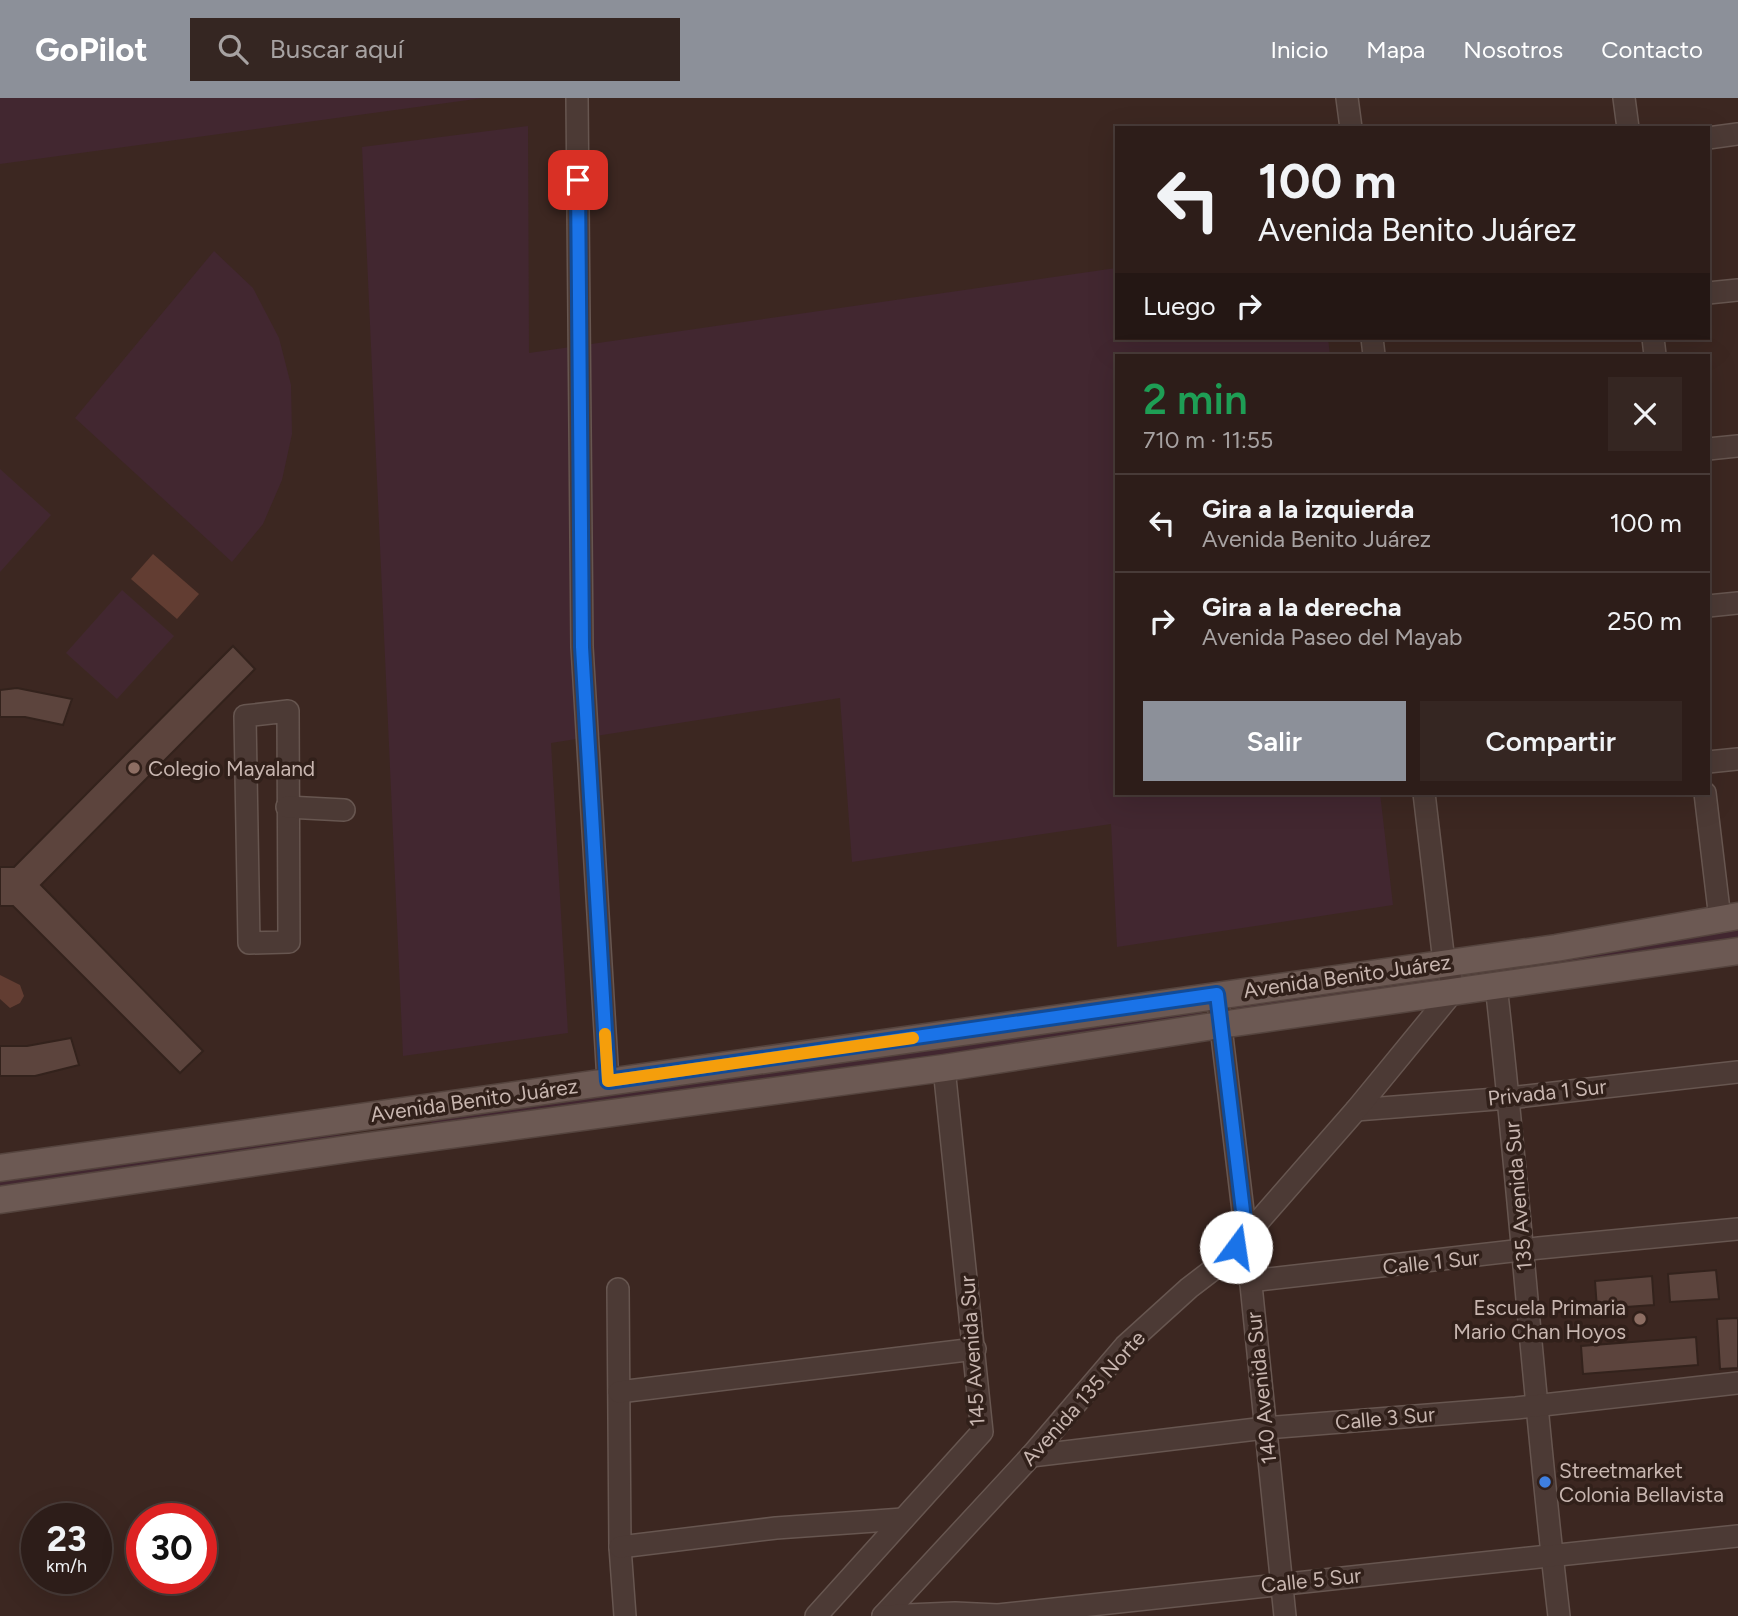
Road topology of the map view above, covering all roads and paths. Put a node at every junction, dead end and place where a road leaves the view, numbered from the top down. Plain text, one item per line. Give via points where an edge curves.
1 (577, 98) edge
2 (1347, 98) edge
3 (1624, 98) edge
4 (1351, 126) edge
5 (1628, 126) edge
6 (1738, 134) edge
7 (1710, 138) edge
8 (1738, 290) edge
9 (1710, 293) edge
10 (1738, 446) edge
11 (1710, 449) edge
12 (1738, 603) edge
13 (1710, 607) edge
14 (1738, 759) edge
15 (1710, 762) edge
16 (1423, 795) edge
17 (1705, 795) edge
18 (287, 800) junction
19 (344, 803) dead end
20 (1729, 918) edge
21 (1738, 951) edge
22 (1444, 962) junction
23 (1496, 985) junction
24 (1452, 993) junction
25 (1217, 994) junction
26 (1220, 1025) junction
27 (944, 1068) junction
28 (1738, 1072) edge
29 (608, 1081) junction
30 (1510, 1098) junction
31 (1356, 1110) junction
32 (0, 1168) edge
33 (0, 1200) edge
34 (1738, 1229) edge
35 (1246, 1236) junction
36 (1522, 1251) junction
37 (1250, 1281) junction
38 (618, 1289) dead end
39 (975, 1349) junction
40 (1738, 1383) edge
41 (619, 1392) junction
42 (1537, 1405) junction
43 (1265, 1428) junction
44 (1031, 1456) junction
45 (903, 1519) junction
46 (1738, 1536) edge
47 (620, 1547) junction
48 (1552, 1556) junction
49 (1281, 1583) junction
50 (625, 1616) edge
51 (816, 1616) edge
52 (883, 1616) edge
53 (998, 1616) edge
54 (1285, 1616) edge
55 (1559, 1616) edge

1 - 29 street via 582,647
2 - 4 street
3 - 5 street
6 - 7 street
8 - 9 street
10 - 11 street
12 - 13 street
14 - 15 street
16 - 22 street
17 - 20 street
18 - 18 street via 288,711 245,716 249,943 289,942
18 - 19 street
20 - 22 main road, Avenida Benito Juárez
21 - 23 main road, Avenida Benito Juárez
22 - 24 street
22 - 25 main road, Avenida Benito Juárez
23 - 24 main road, Avenida Benito Juárez
23 - 30 street, 135 Avenida Sur
24 - 26 main road, Avenida Benito Juárez
24 - 31 street, Avenida 135 Norte
25 - 26 street, 140 Avenida Sur
25 - 29 main road, Avenida Benito Juárez
26 - 27 main road, Avenida Benito Juárez
26 - 35 street, 140 Avenida Sur
27 - 33 main road, Avenida Benito Juárez
27 - 39 street, 145 Avenida Sur
28 - 30 street, Privada 1 Sur
29 - 32 main road, Avenida Benito Juárez
30 - 31 street, Privada 1 Sur
30 - 36 street, 135 Avenida Sur
31 - 35 street, Avenida 135 Norte
34 - 36 street, Calle 1 Sur
35 - 37 street, 140 Avenida Sur
35 - 44 street, Avenida 135 Norte via 1223,1262 1125,1346
36 - 37 street, Calle 1 Sur
36 - 42 street, 135 Avenida Sur
37 - 43 street, 140 Avenida Sur
38 - 41 street
39 - 41 street
39 - 45 street, 145 Avenida Sur via 982,1432
40 - 42 street, Calle 3 Sur
41 - 47 street
42 - 43 street, Calle 3 Sur
42 - 48 street, 135 Avenida Sur
43 - 44 street, Calle 3 Sur
43 - 49 street, 140 Avenida Sur
44 - 52 street, Avenida 135 Norte
45 - 47 street via 776,1528
45 - 51 street, 145 Avenida Sur
46 - 48 street, Calle 5 Sur
47 - 50 street
48 - 49 street, Calle 5 Sur
48 - 55 street, 135 Avenida Sur
49 - 53 street, Calle 5 Sur
49 - 54 street, 140 Avenida Sur
52 - 53 street, Calle 5 Sur

